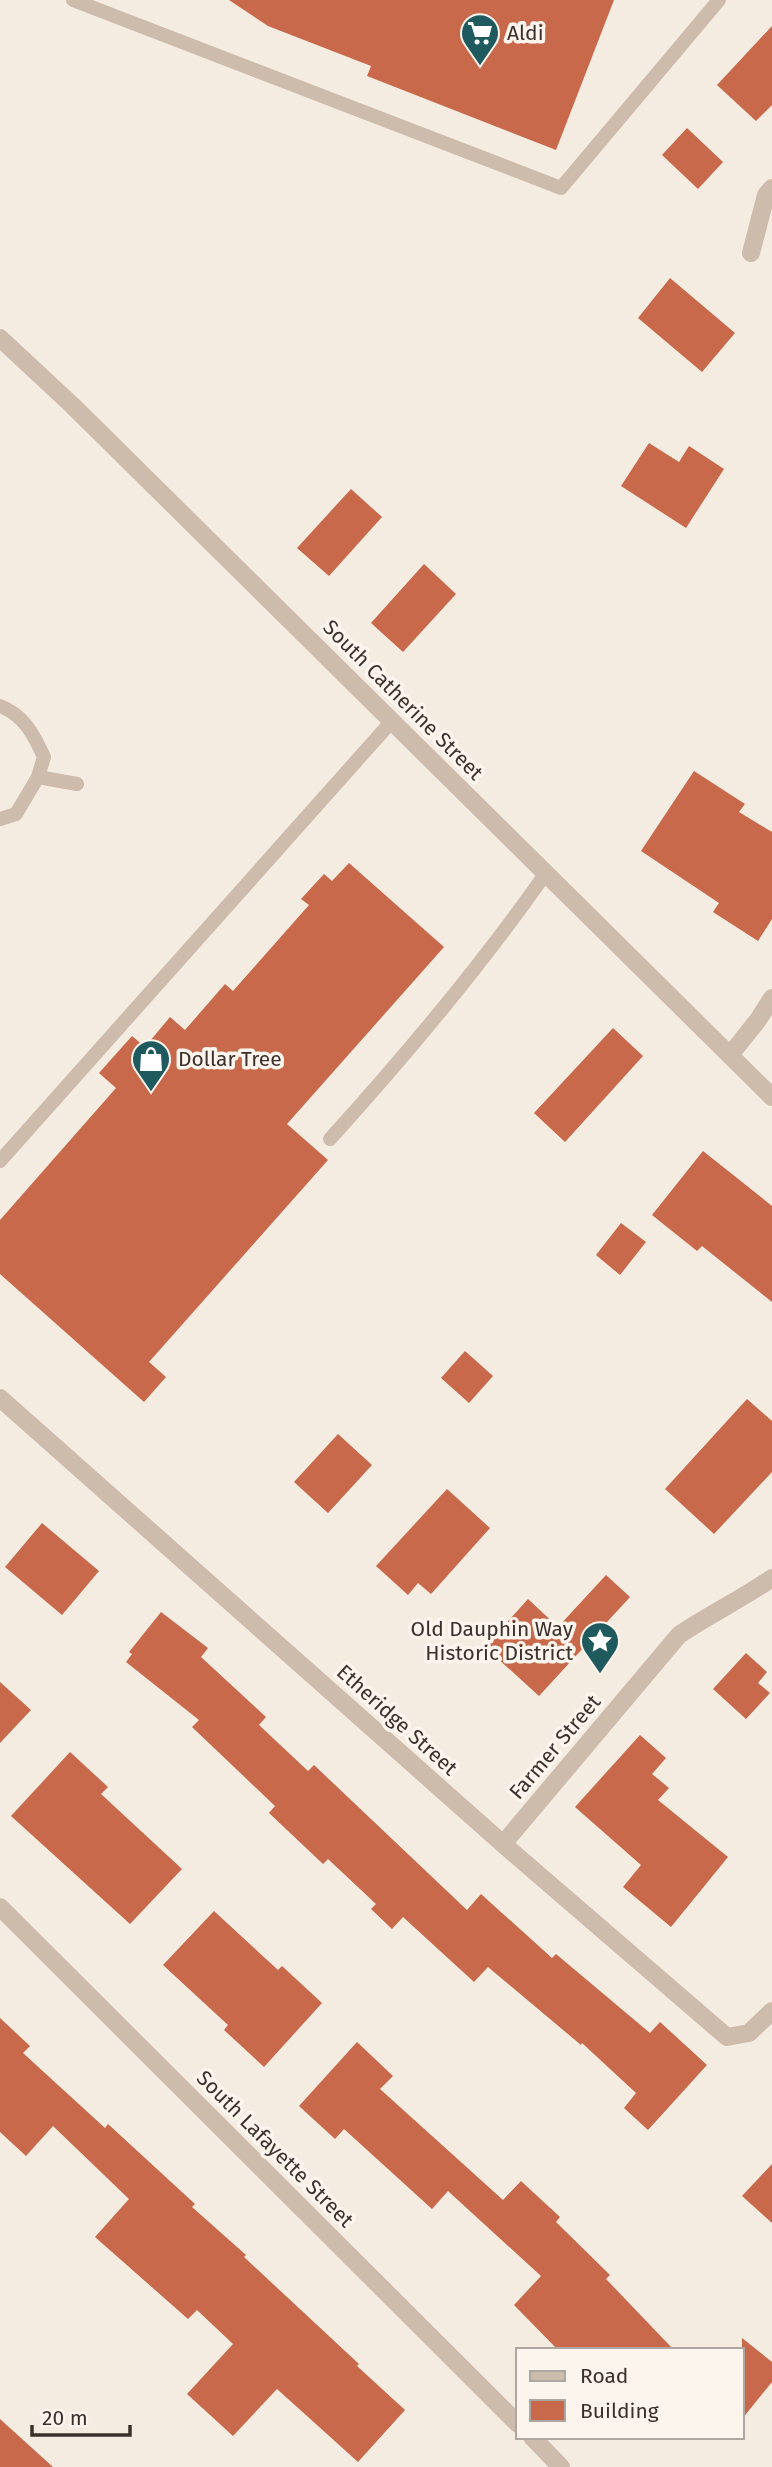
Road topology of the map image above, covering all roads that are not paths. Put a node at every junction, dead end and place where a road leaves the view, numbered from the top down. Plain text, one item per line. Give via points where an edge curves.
1 (74, 0) edge
2 (719, 0) edge
3 (772, 188) edge
4 (751, 253) dead end
5 (0, 338) edge
6 (0, 706) edge
7 (392, 721) junction
8 (38, 778) junction
9 (77, 784) dead end
10 (0, 820) edge
11 (546, 873) junction
12 (772, 998) edge
13 (730, 1055) junction
14 (772, 1097) edge
15 (330, 1139) dead end
16 (0, 1161) edge
17 (0, 1398) edge
18 (772, 1578) edge
19 (503, 1844) junction
20 (0, 1906) edge
21 (772, 2011) edge
22 (516, 2422) edge
23 (534, 2439) edge
24 (561, 2467) edge

1 - 2 lane via 561,188
3 - 4 street via 766,195
5 - 7 street, South Catherine Street
6 - 8 lane via 32,730 44,757
7 - 11 street, South Catherine Street
7 - 16 lane
8 - 9 lane
8 - 10 lane via 16,814
11 - 13 street, South Catherine Street
11 - 15 lane via 484,959
12 - 13 street
13 - 14 street, South Catherine Street
17 - 19 street, Etheridge Street
18 - 19 street, Farmer Street via 679,1635
19 - 21 street, Etheridge Street via 727,2037 748,2033
20 - 22 street, South Lafayette Street
23 - 24 street

